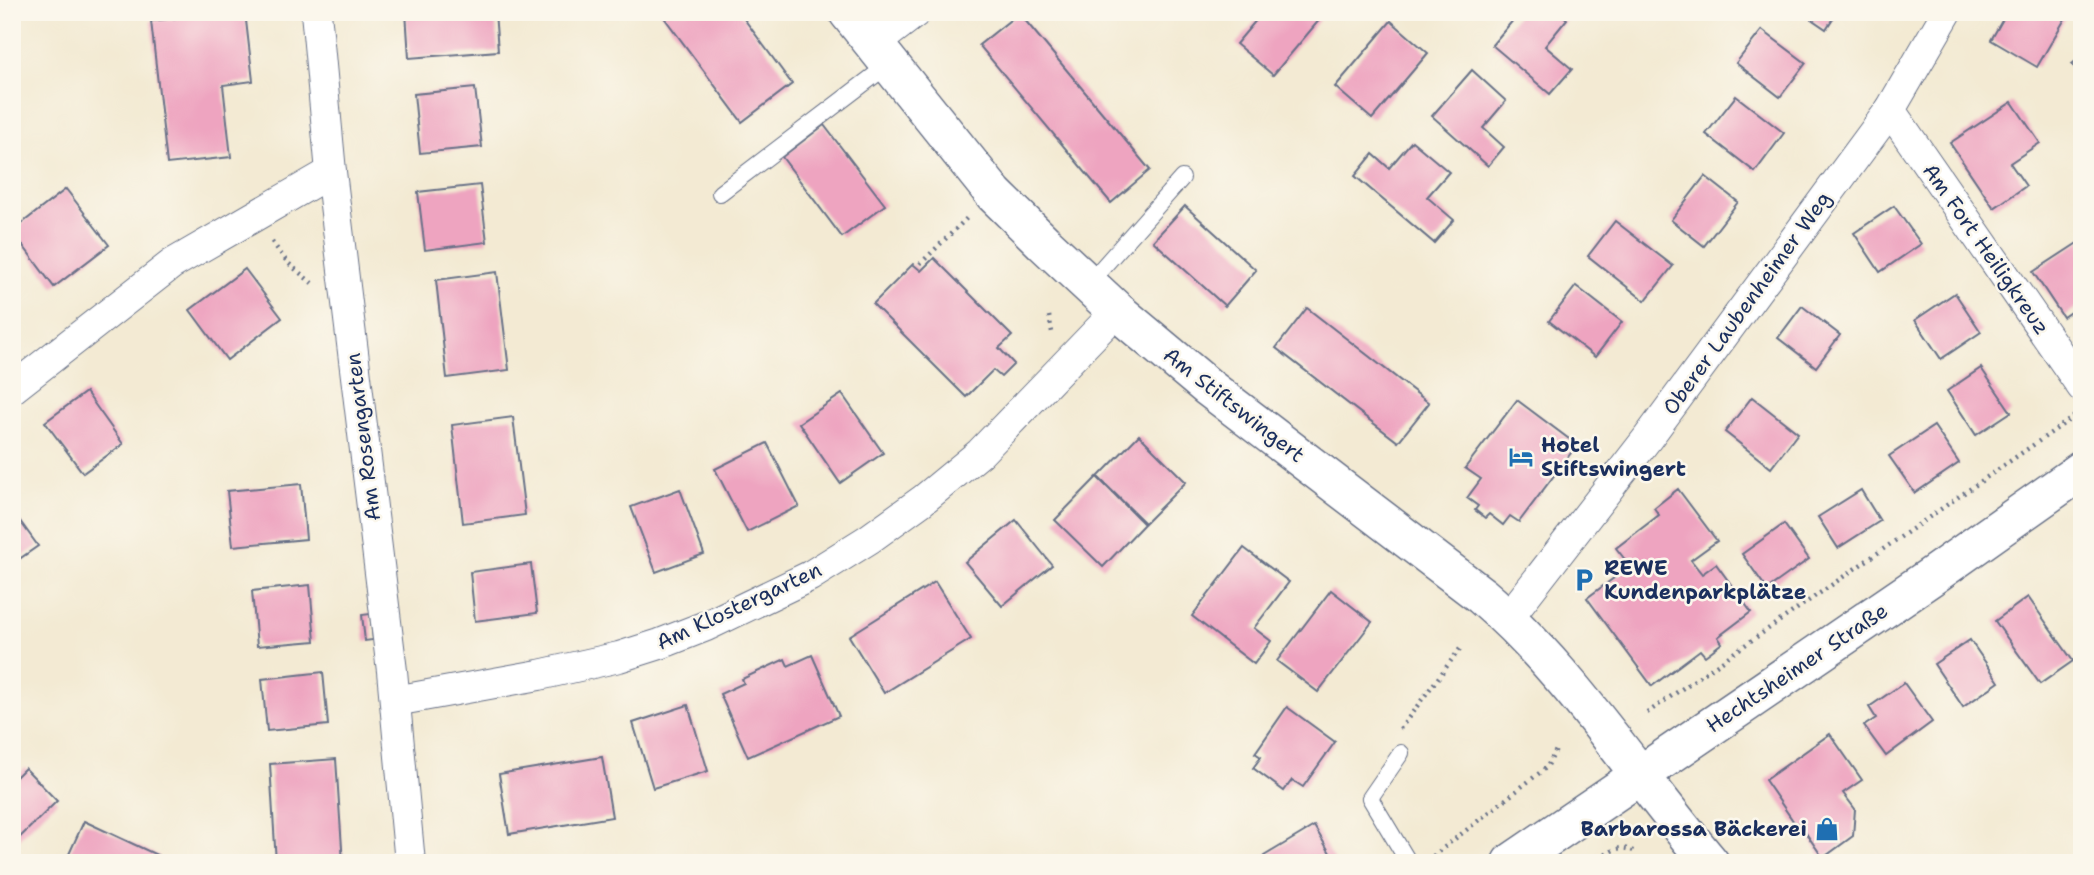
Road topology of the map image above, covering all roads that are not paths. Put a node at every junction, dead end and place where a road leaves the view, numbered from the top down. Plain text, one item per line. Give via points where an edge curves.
1 (316, 12) edge
2 (848, 12) edge
3 (916, 12) edge
4 (1947, 12) edge
5 (881, 55) junction
6 (1890, 110) junction
7 (331, 172) junction
8 (1182, 178) dead end
9 (720, 193) dead end
10 (1088, 284) junction
11 (1117, 311) junction
12 (2082, 387) edge
13 (12, 389) edge
14 (2082, 470) edge
15 (1508, 618) junction
16 (395, 701) junction
17 (1401, 753) dead end
18 (1640, 776) junction
19 (410, 863) edge
20 (1409, 863) edge
21 (1511, 863) edge
22 (1710, 863) edge

1 - 7 street, Am Rosengarten
2 - 5 street, Am Stiftswingert
3 - 5 street
4 - 6 street, Oberer Laubenheimer Weg
5 - 9 lane
5 - 10 street, Am Stiftswingert via 995,194
6 - 12 street, Am Fort Heiligkreuz
6 - 15 street, Oberer Laubenheimer Weg via 1647,439
7 - 13 street via 172,264
7 - 16 street, Am Rosengarten
8 - 10 lane
10 - 11 street, Am Stiftswingert
11 - 15 street, Am Stiftswingert via 1209,388
11 - 16 street, Am Klostergarten via 980,453 902,516 810,576 660,645 539,675
14 - 18 street, Hechtsheimer Straße
15 - 18 street, Am Stiftswingert
16 - 19 street, Am Rosengarten
17 - 20 lane via 1370,798
18 - 21 street, Hechtsheimer Straße
18 - 22 street, Am Stiftswingert

